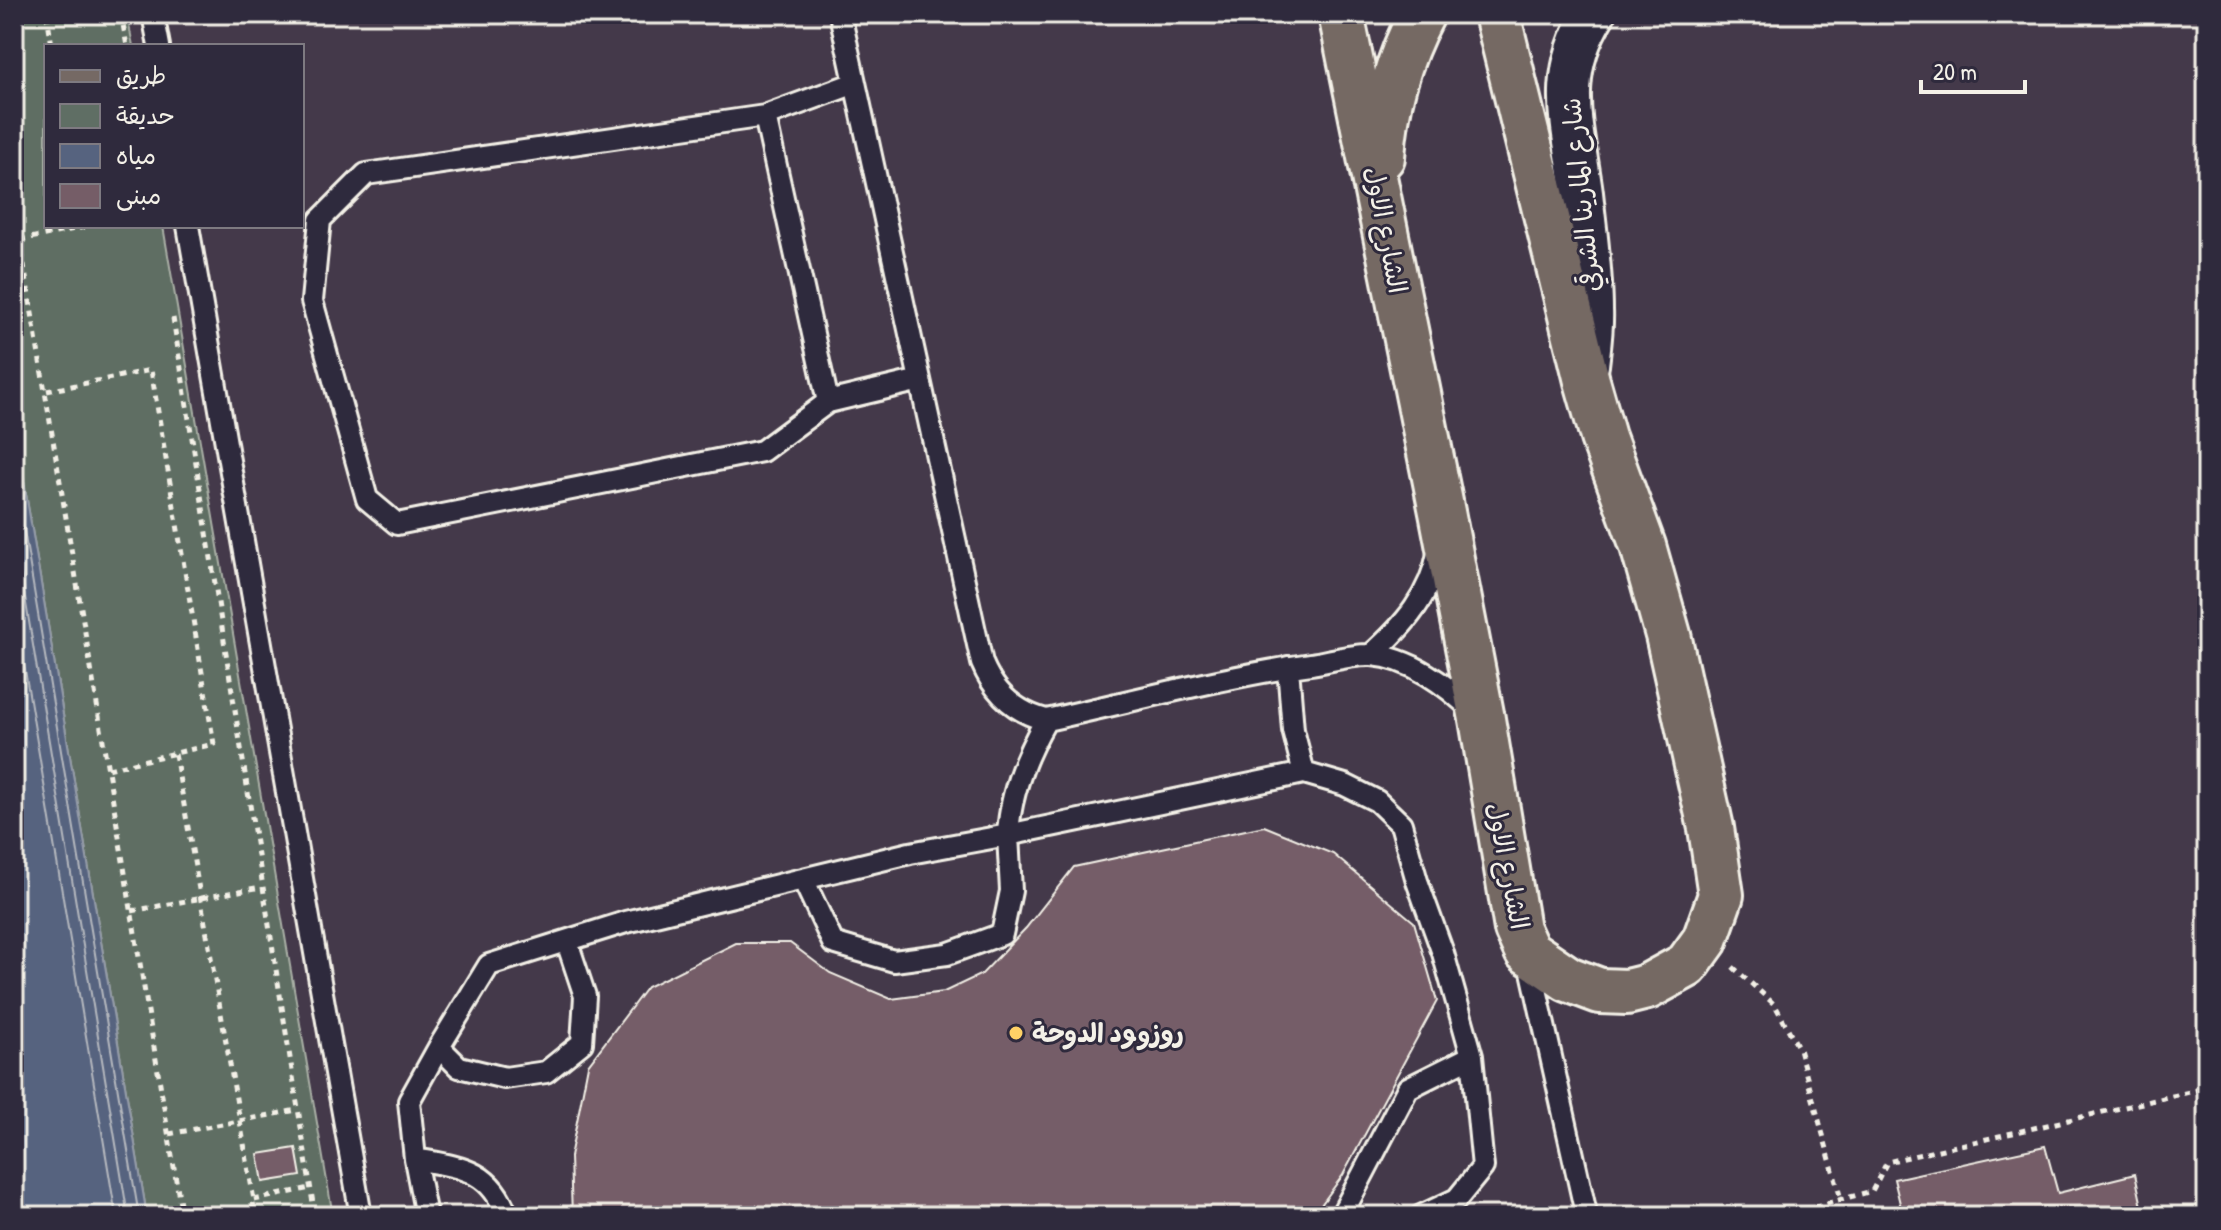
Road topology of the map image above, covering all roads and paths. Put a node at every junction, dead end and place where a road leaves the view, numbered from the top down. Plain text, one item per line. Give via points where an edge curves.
1 (21, 14) edge
2 (47, 14) edge
3 (121, 14) edge
4 (153, 14) edge
5 (840, 14) edge
6 (1341, 14) edge
7 (1422, 14) edge
8 (1497, 14) edge
9 (1594, 14) edge
10 (14, 15) edge
11 (52, 44) edge
12 (127, 44) edge
13 (159, 44) edge
14 (855, 83) junction
15 (765, 116) junction
16 (1379, 195) junction
17 (14, 205) edge
18 (80, 228) edge
19 (188, 228) edge
20 (20, 240) junction
21 (171, 305) dead end
22 (920, 380) junction
23 (1587, 381) junction
24 (47, 391) junction
25 (828, 402) junction
26 (1442, 512) junction
27 (1371, 655) junction
28 (1288, 667) junction
29 (1482, 719) junction
30 (1046, 720) junction
31 (175, 754) junction
32 (108, 769) junction
33 (1304, 773) junction
34 (1008, 835) junction
35 (803, 879) junction
36 (261, 887) junction
37 (200, 897) junction
38 (132, 911) junction
39 (567, 942) junction
40 (1527, 951) junction
41 (1731, 965) dead end
42 (439, 1047) junction
43 (1472, 1056) junction
44 (2207, 1088) edge
45 (297, 1110) junction
46 (240, 1121) junction
47 (169, 1134) junction
48 (415, 1159) junction
49 (310, 1188) junction
50 (1841, 1199) junction
51 (254, 1200) junction
52 (182, 1216) edge
53 (252, 1216) edge
54 (315, 1216) edge
55 (361, 1216) edge
56 (426, 1216) edge
57 (507, 1216) edge
58 (1341, 1216) edge
59 (1421, 1216) edge
60 (1584, 1216) edge
61 (1780, 1216) edge

1 - 10 path
2 - 11 path
3 - 12 path
4 - 13 lane
5 - 14 lane
6 - 16 main road, الشارع الاول
7 - 16 main road via 1392,88
8 - 23 main road, الشارع الاول
9 - 23 street, شارع المارينا الشرقي via 1579,38 1569,112 1592,310
14 - 15 lane
14 - 22 lane
15 - 25 lane
15 - 25 lane via 366,174 320,220 312,301 367,499 397,524 762,451
16 - 26 main road, الشارع الاول
17 - 20 path
18 - 20 path
19 - 55 lane
20 - 24 path
21 - 36 path
22 - 25 lane
22 - 30 lane via 982,663 1001,696
23 - 40 main road, الشارع الاول via 1668,635 1721,895 1705,940 1687,965 1647,987 1600,991 1568,979
24 - 31 path via 151,370 214,744
24 - 32 path
26 - 27 lane via 1439,554 1425,593 1403,627
26 - 29 main road, الشارع الاول
27 - 28 lane
27 - 29 lane via 1432,677
28 - 30 lane
28 - 33 lane via 1293,730
29 - 40 main road, الشارع الاول via 1517,929
30 - 34 lane via 1021,770
31 - 32 path
31 - 37 path
32 - 38 path
33 - 34 lane
33 - 43 lane via 1377,801 1401,824
34 - 35 lane
34 - 35 lane via 1011,891 1002,934 947,954 894,961 833,943
35 - 39 lane via 626,922
36 - 37 path
36 - 45 path
37 - 38 path
37 - 46 path
38 - 47 path
39 - 42 lane via 489,965
39 - 42 lane via 585,996 582,1043 546,1072 505,1078 459,1067
40 - 60 lane
41 - 50 path via 1775,1005 1799,1049
42 - 48 lane via 409,1101
43 - 58 lane via 1408,1088
43 - 59 lane via 1483,1167 1457,1199
44 - 50 path via 1887,1162 1872,1191
45 - 46 path
45 - 49 path
46 - 47 path
46 - 51 path
47 - 52 path
48 - 56 lane
48 - 57 lane via 470,1169 501,1199
49 - 51 path
49 - 54 path
50 - 61 path
51 - 53 path

